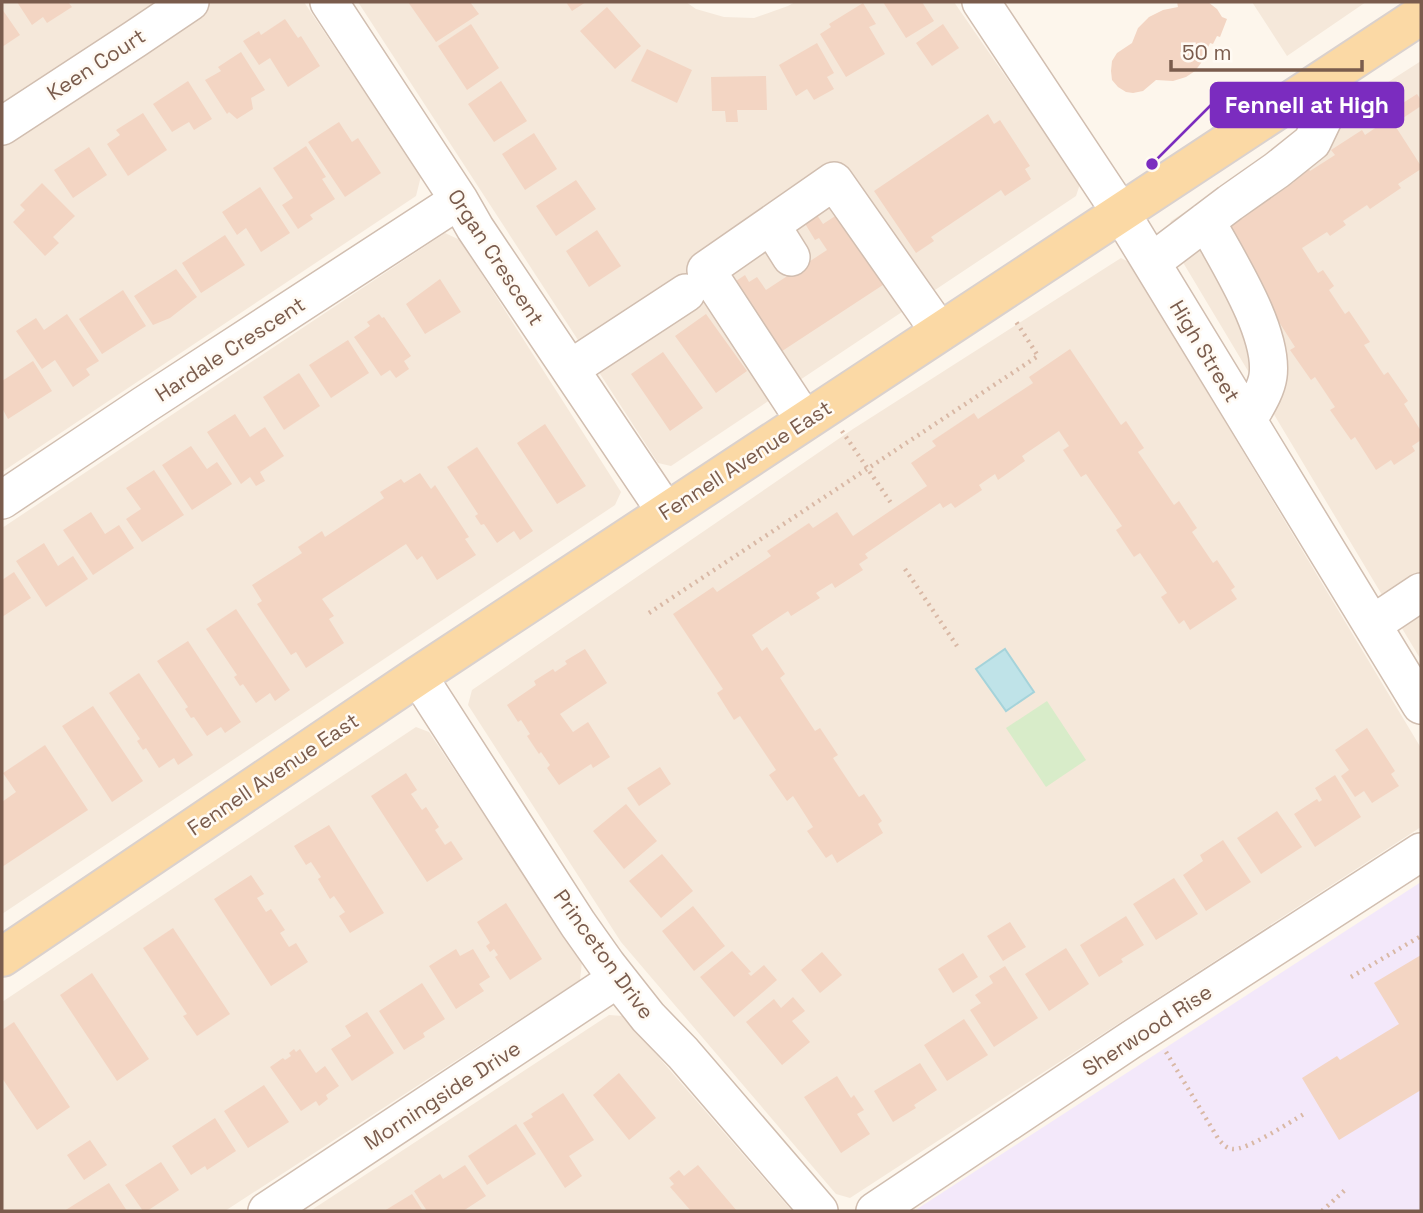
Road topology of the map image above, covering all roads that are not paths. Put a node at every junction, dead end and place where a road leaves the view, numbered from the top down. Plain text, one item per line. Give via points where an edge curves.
1 (190, 2) edge
2 (329, 2) edge
3 (981, 2) edge
4 (1421, 15) edge
5 (1313, 86) junction
6 (2, 126) edge
7 (459, 200) junction
8 (1121, 213) junction
9 (1206, 221) junction
10 (771, 225) junction
11 (791, 257) dead end
12 (1152, 262) junction
13 (686, 293) dead end
14 (940, 332) junction
15 (570, 369) junction
16 (815, 414) junction
17 (1248, 420) junction
18 (2, 500) edge
19 (666, 512) junction
20 (1421, 592) edge
21 (1373, 624) junction
22 (418, 676) junction
23 (1421, 705) edge
24 (1421, 852) edge
25 (2, 957) edge
26 (617, 979) junction
27 (267, 1211) edge
28 (819, 1211) edge
29 (875, 1211) edge

1 - 6 street, Keen Court
2 - 7 street, Organ Crescent
3 - 8 street, High Street
4 - 5 main road, Fennell Avenue East
5 - 8 main road, Fennell Avenue East
5 - 9 street via 1323,119 1312,142
7 - 15 street, Organ Crescent
7 - 18 street, Hardale Crescent
8 - 12 street, High Street
8 - 14 main road, Fennell Avenue East
9 - 12 street
9 - 17 street via 1259,322 1268,351 1268,377
10 - 11 street
10 - 14 street via 834,181
10 - 16 street via 706,270
12 - 17 street, High Street
13 - 15 street
14 - 16 main road, Fennell Avenue East
15 - 19 street, Organ Crescent
16 - 19 main road, Fennell Avenue East
17 - 21 street, High Street
19 - 22 main road, Fennell Avenue East
20 - 21 street
21 - 23 street, High Street
22 - 25 main road, Fennell Avenue East
22 - 26 street, Princeton Drive
24 - 29 street, Sherwood Rise
26 - 27 street, Morningside Drive
26 - 28 street, Princeton Drive

